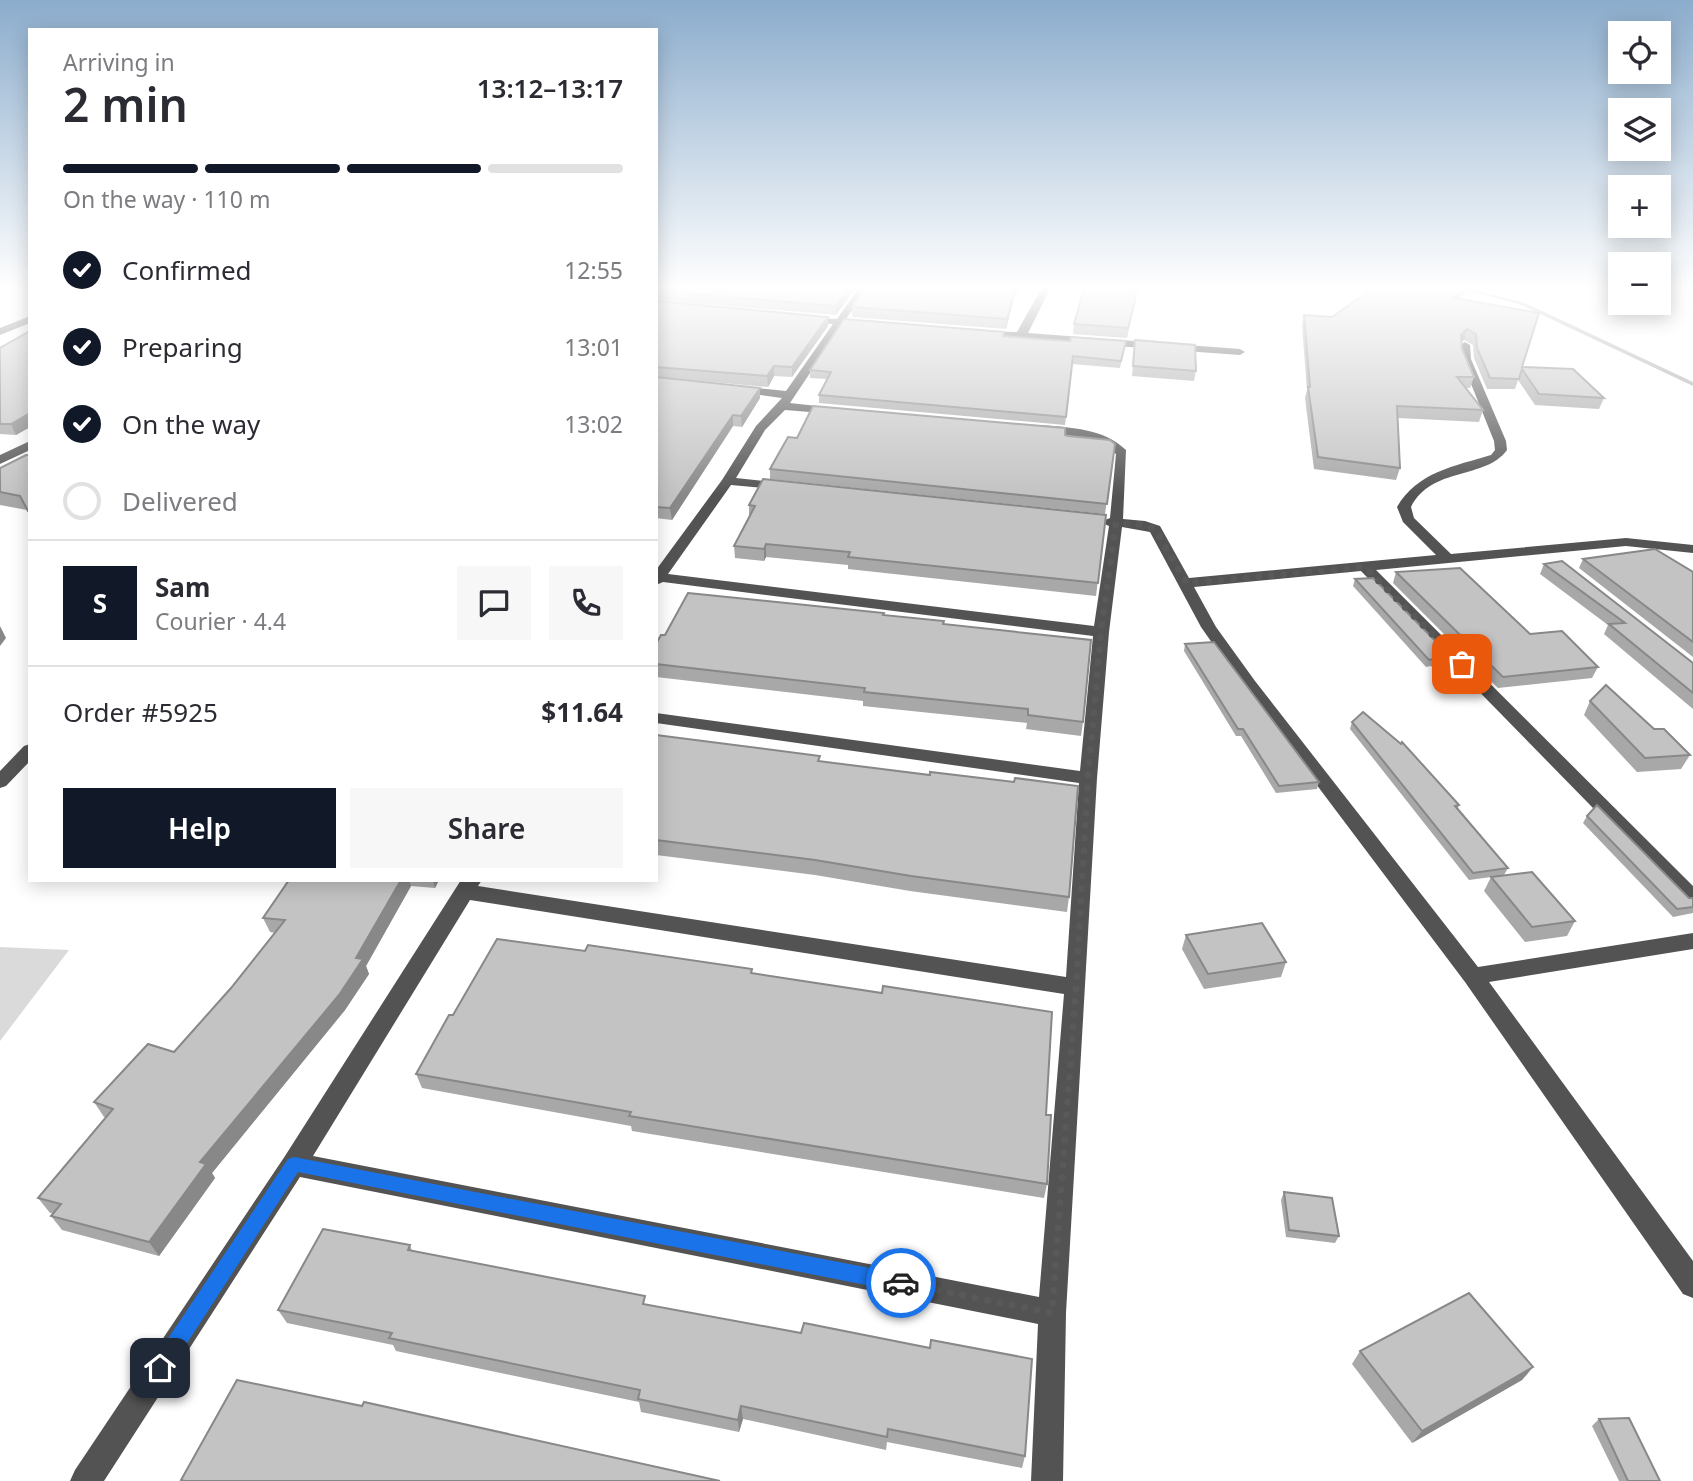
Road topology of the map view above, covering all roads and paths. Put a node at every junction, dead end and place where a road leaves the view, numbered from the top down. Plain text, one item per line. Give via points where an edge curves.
1 (814, 358) edge
2 (1466, 358) edge
3 (724, 388) edge
4 (785, 401) junction
5 (857, 413) edge
6 (1023, 428) edge
7 (28, 446) edge
8 (0, 460) edge
9 (28, 463) edge
10 (728, 481) junction
11 (797, 488) edge
12 (1089, 520) edge
13 (1116, 523) junction
14 (1693, 549) edge
15 (1543, 550) junction
16 (1448, 559) junction
17 (1365, 567) junction
18 (1564, 567) edge
19 (658, 578) edge
20 (658, 579) edge
21 (1187, 583) junction
22 (1101, 632) junction
23 (658, 718) edge
24 (28, 752) edge
25 (1088, 778) junction
26 (0, 782) edge
27 (469, 886) edge
28 (1693, 898) edge
29 (1693, 941) edge
30 (1472, 976) junction
31 (1076, 987) junction
32 (294, 1164) junction
33 (1693, 1284) edge
34 (1052, 1313) junction
35 (86, 1481) edge
36 (1047, 1481) edge

1 - 4 street
2 - 16 street via 1501,450 1495,458 1435,478 1408,495 1404,507 1408,519
3 - 4 street
4 - 5 street
4 - 10 street via 760,428
6 - 13 street via 1092,434 1112,441 1122,453
7 - 8 street
8 - 9 street
10 - 11 street
10 - 19 street
12 - 13 street
13 - 21 street via 1155,529
13 - 22 street
14 - 15 street via 1626,542
15 - 16 street
15 - 18 street
16 - 17 street
17 - 21 street
17 - 28 street
20 - 22 street
21 - 30 street via 1209,627 1249,684
22 - 25 street
23 - 25 street
24 - 26 street
25 - 31 street
27 - 31 street
27 - 32 street
29 - 30 street
30 - 33 street
31 - 34 street
32 - 34 street
32 - 35 street
34 - 36 street

